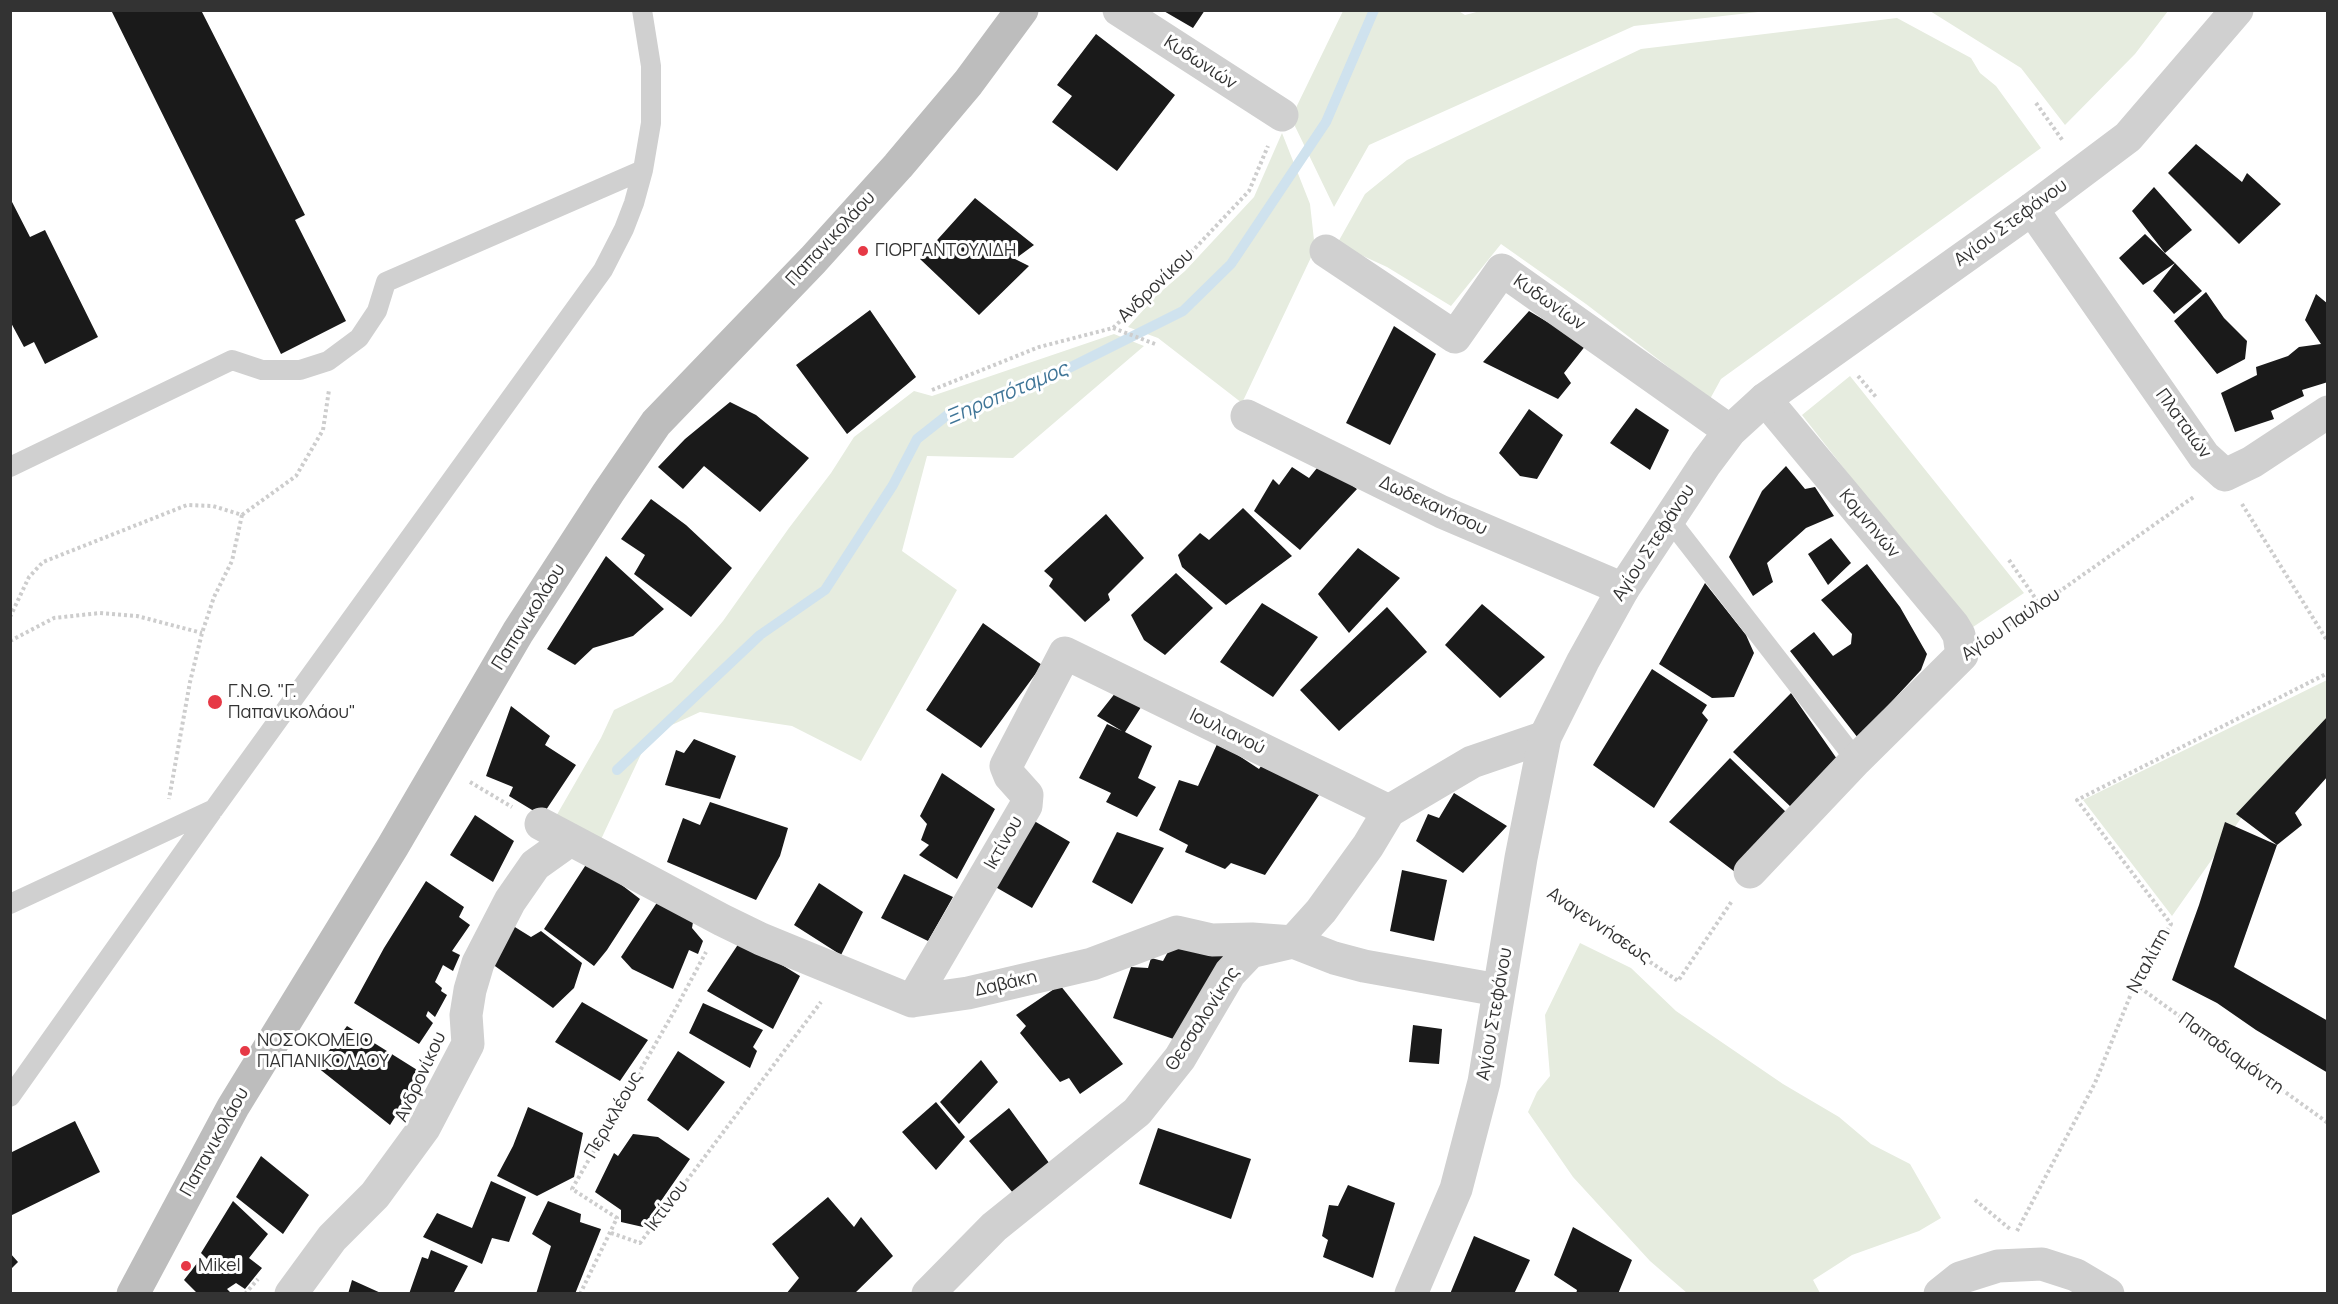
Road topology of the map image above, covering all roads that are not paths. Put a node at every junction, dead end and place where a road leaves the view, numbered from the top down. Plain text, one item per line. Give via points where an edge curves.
1 (642, 10) edge
2 (1022, 10) edge
3 (1119, 10) edge
4 (2236, 10) edge
5 (1282, 115) road end
6 (643, 170) junction
7 (2032, 209) junction
8 (1326, 251) dead end
9 (1765, 399) junction
10 (2328, 412) edge
11 (1247, 416) dead end
12 (1730, 431) junction
13 (10, 467) edge
14 (1669, 519) junction
15 (1623, 589) junction
16 (1065, 653) joint
17 (1962, 655) joint
18 (1545, 737) junction
19 (1856, 760) junction
20 (214, 809) junction
21 (1389, 811) junction
22 (541, 824) road end
23 (570, 840) junction
24 (1750, 872) road end
25 (10, 904) edge
26 (1293, 942) junction
27 (1498, 990) junction
28 (912, 1001) junction
29 (10, 1097) edge
30 (139, 1291) edge
31 (291, 1293) edge
32 (928, 1293) edge
33 (1411, 1293) edge
34 (1940, 1293) edge
35 (2108, 1293) edge

1 - 6 lane via 651,66 651,123
2 - 30 main road, Παπανικολάου via 968,83 898,166 656,423 518,632 233,1107
3 - 5 street, Κυδωνιών
4 - 7 street, Αγίου Στεφάνου via 2128,137
6 - 13 lane via 386,282 377,311 359,338 328,361 300,370 262,370 232,360
6 - 20 lane via 624,229 603,270
7 - 9 street, Αγίου Στεφάνου
7 - 10 street, Πλαταιών via 2205,456 2224,475 2252,462
8 - 12 street, Κυδωνίων via 1455,337 1502,270
9 - 12 street, Αγίου Στεφάνου
9 - 17 street, Κομνηνών via 1953,625
11 - 15 street, Δωδεκανήσου via 1442,512
12 - 14 street, Αγίου Στεφάνου
14 - 15 street, Αγίου Στεφάνου
14 - 19 lane
15 - 18 street, Αγίου Στεφάνου
16 - 21 street, Ιουλιανού
16 - 28 street, Ικτίνου via 1006,766 1027,795 1026,806
17 - 19 street, Αγίου Παύλου
18 - 21 street via 1472,762
18 - 27 street, Αγίου Στεφάνου
19 - 24 street, Αγίου Παύλου
20 - 25 lane
20 - 29 lane
21 - 26 street via 1321,911
22 - 23 street
23 - 28 street via 761,939
23 - 31 street, Ανδρονίκου via 535,865 510,900 470,990 466,1016 468,1044 424,1128 375,1195 332,1238
26 - 27 street, Δαβάκη via 1364,966
26 - 28 street, Δαβάκη via 1212,940 1177,932 1092,964 968,993
26 - 32 street, Θεσσαλονίκης via 1250,952 1230,973 1180,1058 1137,1112 994,1227
27 - 33 street, Αγίου Στεφάνου via 1484,1082 1456,1189
34 - 35 street via 1960,1278 1998,1266 2042,1264 2076,1275

